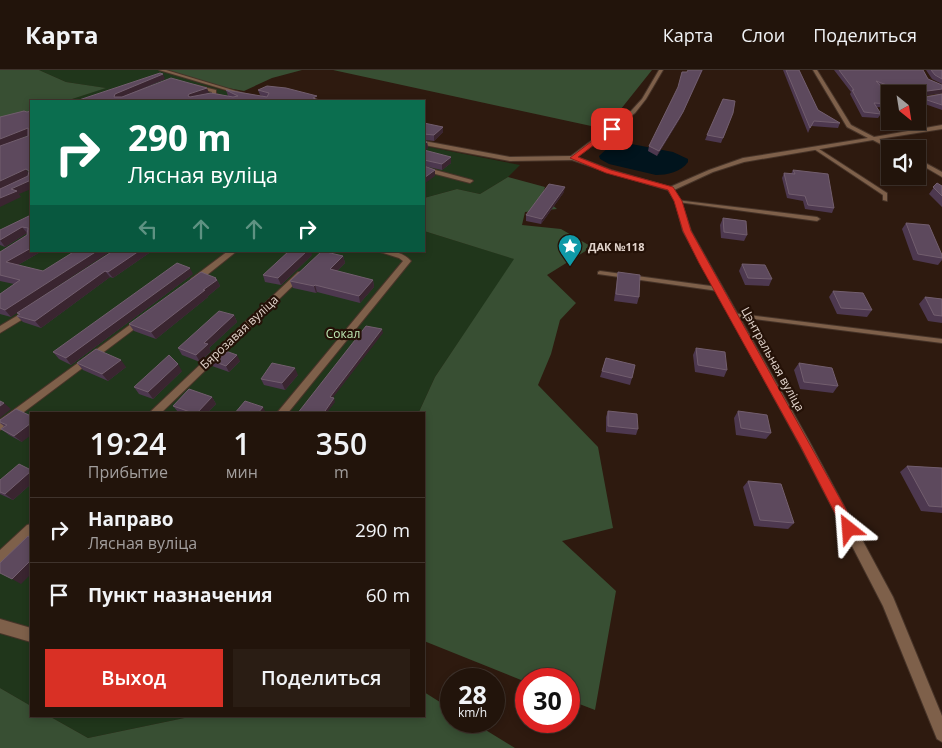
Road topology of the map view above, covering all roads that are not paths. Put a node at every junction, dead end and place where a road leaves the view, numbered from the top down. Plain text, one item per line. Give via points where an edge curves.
1 (161, 70) edge
2 (661, 70) edge
3 (815, 70) edge
4 (173, 79) edge
5 (240, 94) junction
6 (942, 95) edge
7 (926, 98) edge
8 (227, 99) junction
9 (232, 100) edge
10 (263, 100) edge
11 (942, 127) edge
12 (876, 138) junction
13 (881, 141) edge
14 (425, 143) edge
15 (816, 148) junction
16 (573, 158) junction
17 (926, 166) edge
18 (425, 169) edge
19 (942, 175) edge
20 (470, 181) dead end
21 (670, 189) junction
22 (885, 200) dead end
23 (678, 201) junction
24 (817, 219) dead end
25 (232, 252) edge
26 (385, 252) edge
27 (310, 265) edge
28 (600, 273) dead end
29 (187, 286) edge
30 (718, 288) junction
31 (40, 304) edge
32 (732, 314) junction
33 (148, 315) edge
34 (0, 330) edge
35 (942, 341) edge
36 (155, 412) edge
37 (283, 412) edge
38 (0, 426) edge
39 (30, 530) edge
40 (0, 558) edge
41 (0, 626) edge
42 (30, 635) edge
43 (942, 734) edge

1 - 5 street
2 - 16 street via 629,117
3 - 12 street via 849,126
4 - 8 street via 214,91 211,96
5 - 8 street
5 - 10 street
6 - 7 street
8 - 9 street
11 - 12 street
12 - 13 street
12 - 15 street
14 - 16 street via 503,158
15 - 21 street via 727,165
15 - 22 lane via 885,194
16 - 21 street
17 - 19 street
18 - 20 street
21 - 23 street, Цэнтральная вуліца
23 - 24 lane
23 - 30 street, Цэнтральная вуліца via 687,231
25 - 29 street
26 - 37 street via 406,258 405,266
27 - 36 street, Бярозавая вуліца
28 - 30 lane
30 - 32 street, Цэнтральная вуліца
31 - 34 street
32 - 35 lane
32 - 43 street, Цэнтральная вуліца via 888,602
33 - 38 street
39 - 40 street
41 - 42 street

